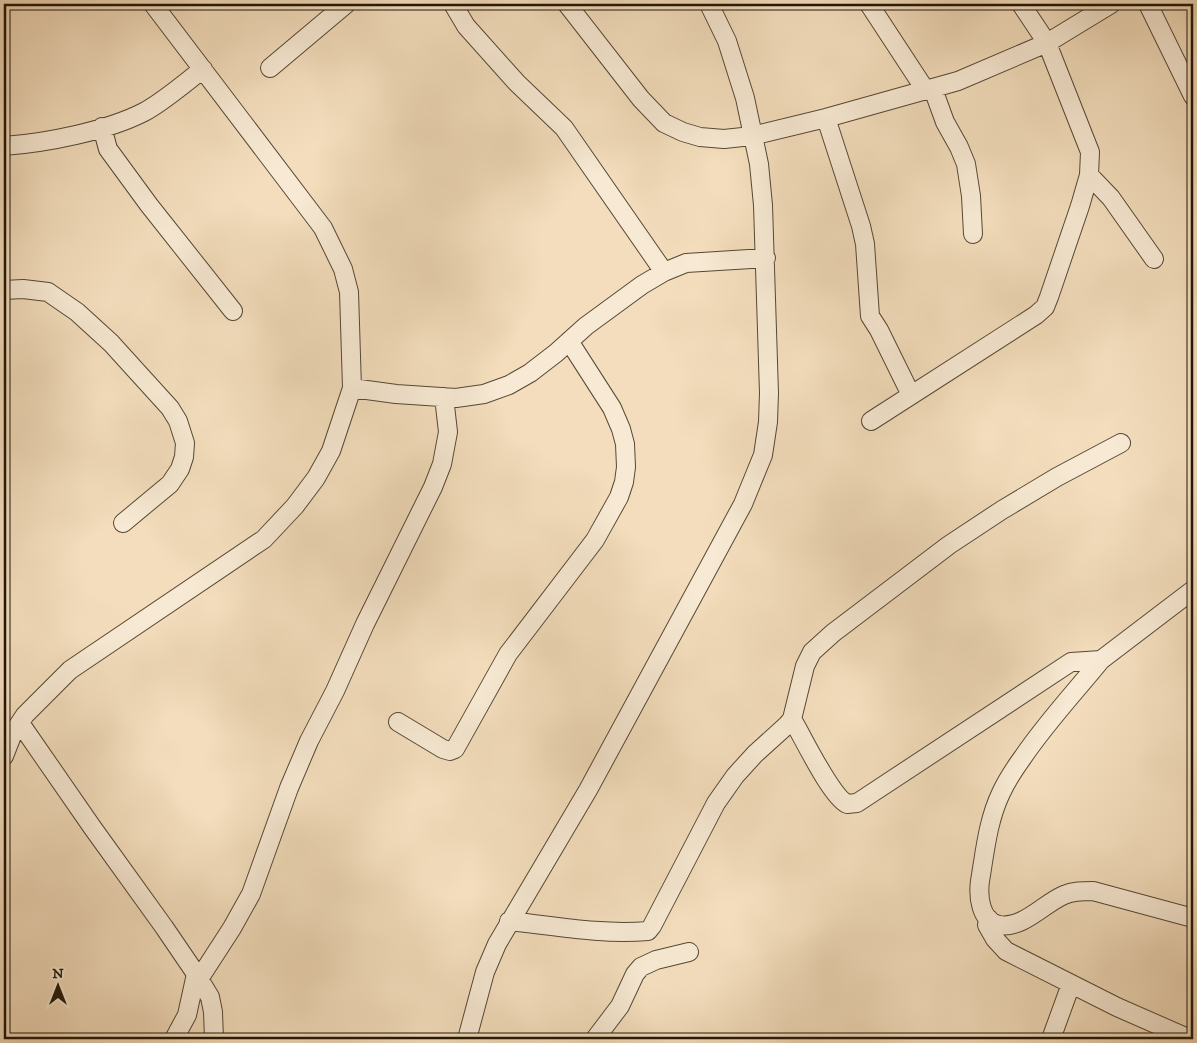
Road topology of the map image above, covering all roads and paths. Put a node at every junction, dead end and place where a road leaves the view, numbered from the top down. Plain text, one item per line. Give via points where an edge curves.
1 (153, 4) edge
2 (346, 4) edge
3 (453, 4) edge
4 (567, 4) edge
5 (709, 4) edge
6 (869, 4) edge
7 (1021, 4) edge
8 (1111, 4) edge
9 (1148, 4) edge
10 (1047, 43) junction
11 (270, 68) dead end
12 (203, 69) junction
13 (929, 90) junction
14 (1193, 96) edge
15 (826, 118) junction
16 (102, 127) junction
17 (752, 136) junction
18 (4, 146) edge
19 (1089, 175) junction
20 (973, 234) dead end
21 (766, 258) junction
22 (1154, 259) dead end
23 (664, 272) junction
24 (4, 290) edge
25 (234, 312) dead end
26 (569, 342) junction
27 (352, 388) junction
28 (911, 395) junction
29 (444, 397) junction
30 (871, 420) dead end
31 (1121, 443) dead end
32 (123, 523) dead end
33 (1193, 590) edge
34 (1101, 660) junction
35 (792, 719) junction
36 (398, 722) dead end
37 (12, 728) edge
38 (4, 756) edge
39 (1193, 918) edge
40 (989, 919) junction
41 (509, 921) junction
42 (689, 952) dead end
43 (198, 977) junction
44 (1071, 984) junction
45 (174, 1039) edge
46 (214, 1039) edge
47 (467, 1039) edge
48 (595, 1039) edge
49 (1051, 1039) edge
50 (1190, 1039) edge

1 - 12 street
2 - 11 street
3 - 23 street via 466,26 517,83 564,128
4 - 17 street via 641,99 664,123 700,137
5 - 17 street via 727,41
6 - 13 street
7 - 10 street
8 - 10 street
9 - 14 street
10 - 13 street
10 - 19 street via 1090,152
12 - 16 street via 145,112
12 - 27 street via 323,228 343,269 351,309
13 - 15 street
13 - 20 street via 966,164 972,196
15 - 17 street
15 - 28 street via 861,226 870,316
16 - 18 street via 52,140
16 - 25 street via 108,149
17 - 21 street via 760,164
19 - 22 street via 1111,198
19 - 28 street via 1045,307
21 - 23 street via 686,263
21 - 41 street via 770,393 763,455 743,504 588,790
23 - 26 street via 586,326
24 - 32 street via 48,292 77,312 111,343 178,421 185,443 180,469 170,484
26 - 29 street via 509,385 484,394
26 - 36 street via 612,408 625,444 626,467 620,497 595,540 508,654 455,749 443,749
27 - 29 street
27 - 37 street via 331,451 316,478 264,539 70,670
28 - 30 street
29 - 43 street via 448,432 433,488 309,741 251,894
31 - 35 street via 1002,510 949,545 833,633 812,652 805,666
33 - 34 street
34 - 35 street via 1070,662 857,804 847,804 839,797
34 - 40 street via 1040,732 1001,792 988,831 979,890 984,914
35 - 41 street via 734,776 716,803 648,931 622,932
37 - 38 street
37 - 43 street
39 - 40 street via 1093,891 1079,891 1063,895 1010,925 998,925
40 - 44 street via 987,925 1006,951
41 - 47 street via 485,972
42 - 48 street via 641,967 620,1006
43 - 45 street via 187,1015
43 - 46 street via 210,997
44 - 49 street
44 - 50 street

